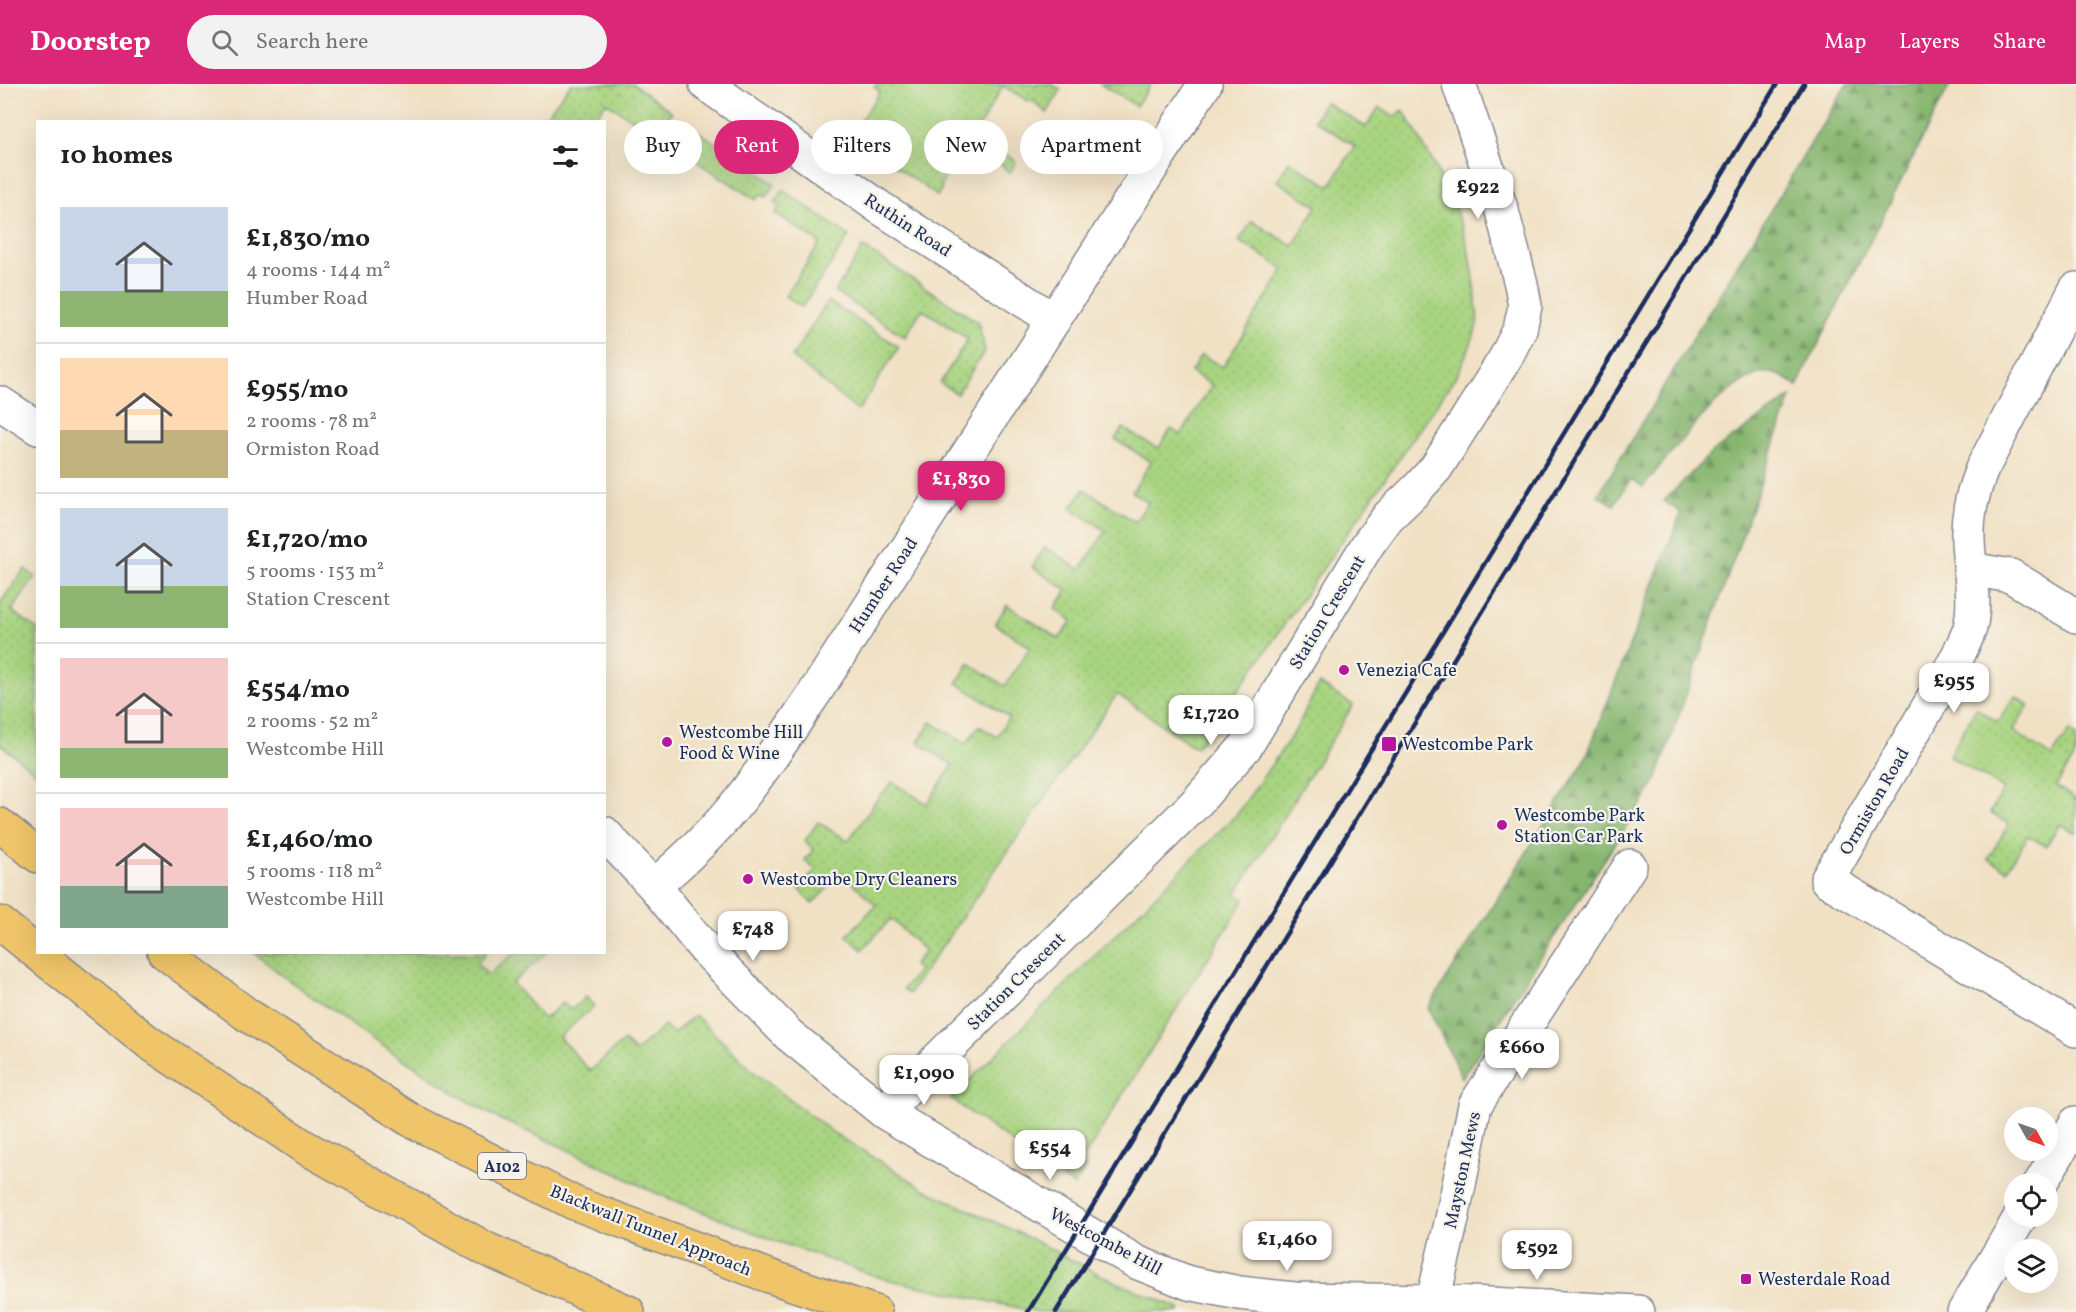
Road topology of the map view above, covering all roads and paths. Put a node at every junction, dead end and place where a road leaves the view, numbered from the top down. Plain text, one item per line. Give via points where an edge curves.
1 (706, 84) edge
2 (1205, 84) edge
3 (1459, 84) edge
4 (2076, 289) edge
5 (1054, 320) junction
6 (0, 403) edge
7 (36, 427) edge
8 (1970, 569) junction
9 (2076, 616) edge
10 (0, 825) edge
11 (606, 835) edge
12 (36, 854) edge
13 (1630, 866) dead end
14 (654, 886) junction
15 (0, 923) edge
16 (36, 952) edge
17 (39, 954) edge
18 (167, 954) edge
19 (2076, 1030) edge
20 (884, 1112) junction
21 (2076, 1123) edge
22 (2046, 1173) edge
23 (2014, 1227) edge
24 (1433, 1301) junction
25 (628, 1312) edge
26 (875, 1312) edge
27 (1638, 1312) edge
28 (1964, 1312) edge

1 - 5 street, Ruthin Road via 879,207
2 - 5 street, Humber Road
3 - 20 street, Station Crescent via 1502,211 1521,284 1524,306 1520,329 1506,357 1436,468 1388,517 1368,544 1246,746 1194,804
4 - 8 street, Ormiston Road via 1972,492 1968,515
5 - 14 street, Humber Road via 766,764 705,839
6 - 7 street
8 - 9 street via 2011,576
8 - 19 street, Ormiston Road via 1970,628 1958,658 1827,880
10 - 12 highway
11 - 14 street, Westcombe Hill
13 - 24 street, Mayston Mews via 1475,1105
14 - 20 street, Westcombe Hill via 704,948 789,1035
15 - 16 highway
17 - 25 highway via 148,1042 303,1146 486,1249
18 - 26 highway, Blackwall Tunnel Approach / A102 via 246,1014 410,1119 574,1203
20 - 24 street, Westcombe Hill via 1136,1262 1189,1283 1295,1299
21 - 22 street
23 - 28 street
24 - 27 street, Westcombe Hill

